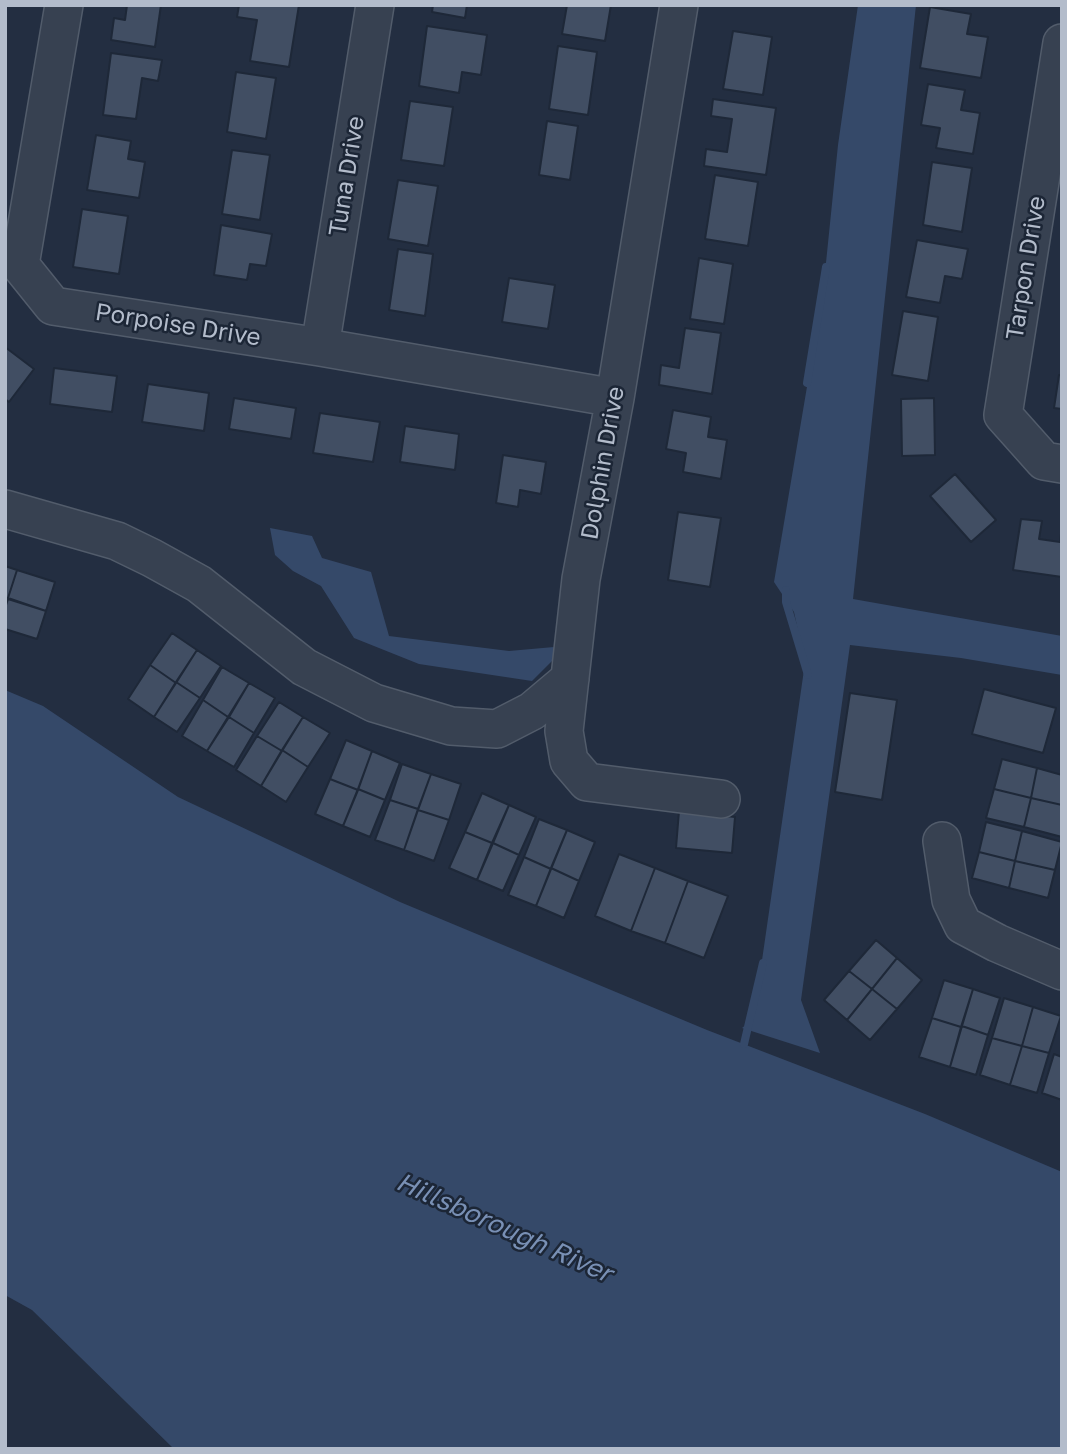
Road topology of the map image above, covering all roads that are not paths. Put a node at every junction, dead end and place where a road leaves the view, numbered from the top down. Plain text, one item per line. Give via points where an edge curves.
1 (64, 5) edge
2 (375, 5) edge
3 (679, 5) edge
4 (1062, 43) edge
5 (320, 347) junction
6 (615, 398) junction
7 (1062, 464) edge
8 (5, 509) edge
9 (570, 679) junction
10 (721, 799) dead end
11 (942, 841) dead end
12 (1062, 971) edge

1 - 5 street, Porpoise Drive via 20,265 54,306
2 - 5 street, Tuna Drive
3 - 6 street, Dolphin Drive
4 - 7 street, Tarpon Drive via 1003,415 1044,461
5 - 6 street, Porpoise Drive
6 - 9 street, Dolphin Drive via 581,579
8 - 9 street via 117,541 152,558 199,584 304,667 374,703 451,726 496,729 532,711
9 - 10 street, Dolphin Drive via 564,731 569,761 587,782
11 - 12 street via 951,900 963,925

